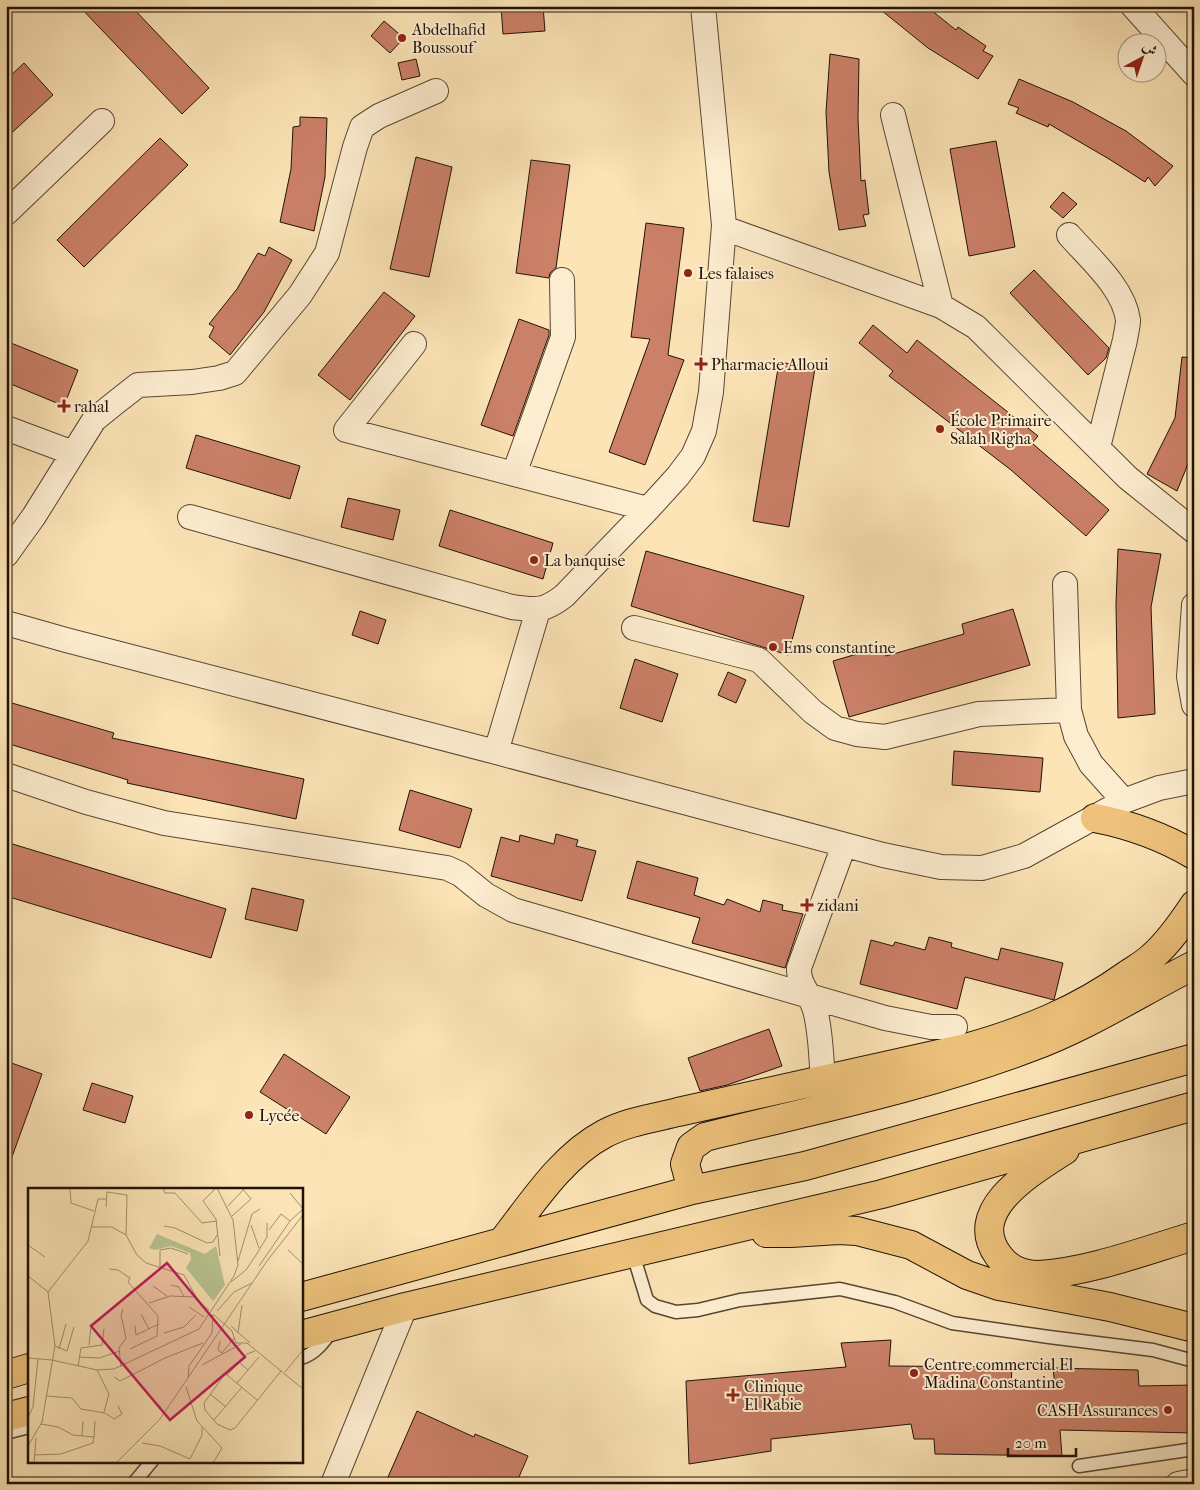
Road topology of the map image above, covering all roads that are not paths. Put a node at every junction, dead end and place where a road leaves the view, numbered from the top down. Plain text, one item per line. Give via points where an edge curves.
1 (704, 6) edge
2 (1133, 6) edge
3 (1194, 74) edge
4 (436, 91) dead end
5 (893, 115) dead end
6 (102, 121) dead end
7 (6, 213) edge
8 (724, 228) junction
9 (1069, 235) dead end
10 (562, 280) dead end
11 (941, 306) junction
12 (414, 344) dead end
13 (6, 428) edge
14 (1098, 447) junction
15 (73, 453) junction
16 (514, 474) junction
17 (648, 510) junction
18 (190, 516) dead end
19 (1194, 531) edge
20 (6, 555) edge
21 (1065, 584) dead end
22 (1194, 605) edge
23 (538, 610) junction
24 (6, 622) edge
25 (634, 628) dead end
26 (1194, 705) edge
27 (1069, 710) junction
28 (496, 752) junction
29 (6, 775) edge
30 (1194, 781) edge
31 (1124, 801) junction
32 (1095, 818) junction
33 (844, 845) junction
34 (1194, 855) edge
35 (1194, 905) edge
36 (1194, 965) edge
37 (808, 996) junction
38 (955, 1028) dead end
39 (1194, 1058) edge
40 (823, 1080) junction
41 (1194, 1106) edge
42 (1087, 1136) junction
43 (692, 1190) junction
44 (738, 1228) junction
45 (1194, 1236) edge
46 (502, 1242) junction
47 (633, 1254) junction
48 (302, 1297) edge
49 (405, 1307) junction
50 (334, 1326) junction
51 (1194, 1328) edge
52 (302, 1335) edge
53 (302, 1358) edge
54 (1194, 1361) edge
55 (28, 1368) edge
56 (6, 1375) edge
57 (28, 1411) edge
58 (6, 1417) edge
59 (28, 1427) edge
60 (6, 1433) edge
61 (1194, 1449) edge
62 (151, 1462) edge
63 (1079, 1466) dead end
64 (1194, 1481) edge
65 (133, 1484) edge
66 (333, 1484) edge
67 (1178, 1484) edge

1 - 8 street
2 - 3 street
4 - 15 street via 362,127 327,254 300,295 234,373 192,382 138,385 94,420
5 - 11 street
6 - 7 street
8 - 11 street
8 - 17 street via 712,392 704,431 693,456
9 - 14 street via 1113,285 1124,303 1128,322
10 - 16 street via 564,337
11 - 14 street via 976,327
12 - 16 street via 346,430
13 - 15 street
14 - 19 street via 1128,478
15 - 20 street
16 - 17 street
17 - 23 street via 564,596 553,605
18 - 23 street via 512,607
21 - 27 street
22 - 26 street via 1189,677
23 - 28 street
24 - 28 street
25 - 27 street via 760,660 813,712 835,728 857,734 885,737 979,714
27 - 31 street via 1076,736 1090,764
28 - 33 street
29 - 37 street via 86,802 164,823 447,868 513,910
30 - 31 street via 1160,788
31 - 32 street
32 - 33 street via 1024,856 982,868 941,867
32 - 34 highway via 1146,831
33 - 37 street via 798,968
35 - 40 highway via 1153,956 1112,986 1071,1010 1007,1036 966,1048
36 - 43 highway via 1094,1019 1030,1048 914,1086 705,1137 691,1147 685,1164
37 - 38 street via 908,1024
37 - 40 street via 817,1018
39 - 43 highway via 805,1166
40 - 46 highway via 636,1122 604,1134 552,1176
41 - 42 highway
42 - 44 highway via 882,1194
42 - 45 highway via 1016,1184 996,1204 989,1224 990,1235 995,1250 1006,1264 1031,1274 1072,1270
43 - 46 highway
44 - 47 highway
44 - 51 highway via 760,1233 857,1231 911,1246 967,1275 999,1286 1110,1307
46 - 48 highway
47 - 49 highway
47 - 54 lane via 647,1300 676,1312 740,1300 840,1290 895,1302 952,1323 1153,1350
49 - 50 highway
49 - 66 street
50 - 52 highway
50 - 53 lane via 323,1344
55 - 56 highway
57 - 58 highway
59 - 60 lane
61 - 63 lane
62 - 65 lane
64 - 67 street

